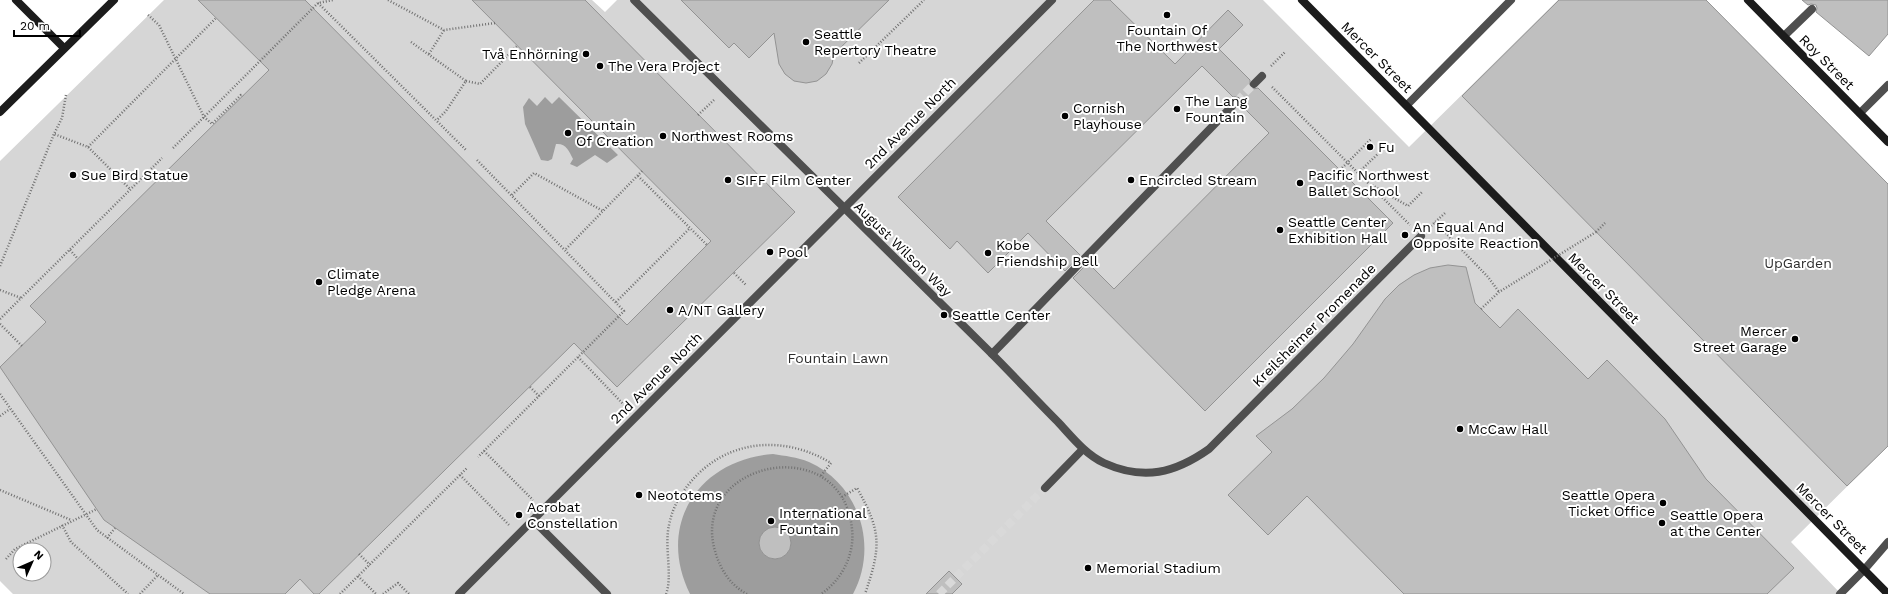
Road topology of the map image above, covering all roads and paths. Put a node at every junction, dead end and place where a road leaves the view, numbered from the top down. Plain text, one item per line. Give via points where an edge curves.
1 (16, 0) edge
2 (114, 0) edge
3 (333, 0) edge
4 (388, 0) edge
5 (634, 0) edge
6 (924, 0) edge
7 (1052, 0) edge
8 (1302, 0) edge
9 (1511, 0) edge
10 (1748, 0) edge
11 (318, 3) junction
12 (1812, 9) dead end
13 (148, 15) dead end
14 (216, 18) dead end
15 (495, 23) dead end
16 (444, 30) junction
17 (1784, 36) junction
18 (411, 42) dead end
19 (517, 46) dead end
20 (64, 48) junction
21 (1285, 52) dead end
22 (428, 54) junction
23 (1282, 55) dead end
24 (175, 60) junction
25 (859, 62) dead end
26 (1262, 76) dead end
27 (466, 81) junction
28 (1254, 84) tunnel mouth
29 (1888, 84) edge
30 (724, 90) junction
31 (1276, 90) dead end
32 (66, 95) dead end
33 (243, 96) dead end
34 (1237, 101) tunnel mouth
35 (1407, 105) junction
36 (0, 112) edge
37 (1860, 113) junction
38 (698, 115) dead end
39 (204, 117) junction
40 (437, 120) junction
41 (54, 134) junction
42 (1371, 139) dead end
43 (1888, 142) edge
44 (88, 147) junction
45 (173, 148) dead end
46 (466, 150) dead end
47 (1382, 150) dead end
48 (162, 158) dead end
49 (477, 160) dead end
50 (1340, 170) dead end
51 (642, 171) dead end
52 (1359, 172) junction
53 (638, 176) junction
54 (1368, 182) junction
55 (130, 189) junction
56 (1423, 191) dead end
57 (512, 195) junction
58 (843, 209) junction
59 (603, 211) junction
60 (1445, 213) dead end
61 (1399, 214) dead end
62 (1435, 222) junction
63 (1605, 223) dead end
64 (690, 228) junction
65 (1421, 236) joint
66 (707, 245) dead end
67 (566, 249) junction
68 (70, 250) junction
69 (78, 259) dead end
70 (0, 266) edge
71 (0, 290) edge
72 (1499, 292) junction
73 (21, 298) junction
74 (616, 302) junction
75 (1481, 309) dead end
76 (0, 319) edge
77 (0, 324) edge
78 (22, 346) dead end
79 (992, 354) junction
80 (578, 357) junction
81 (530, 387) dead end
82 (0, 394) edge
83 (539, 396) junction
84 (10, 409) junction
85 (0, 416) edge
86 (635, 417) junction
87 (1084, 449) junction
88 (484, 451) junction
89 (478, 457) dead end
90 (467, 468) dead end
91 (460, 475) junction
92 (820, 477) junction
93 (1045, 488) tunnel mouth
94 (0, 490) edge
95 (842, 497) junction
96 (97, 509) dead end
97 (543, 510) junction
98 (86, 514) junction
99 (72, 520) junction
100 (533, 520) junction
101 (62, 525) junction
102 (115, 528) dead end
103 (518, 534) junction
104 (108, 538) junction
105 (1888, 542) edge
106 (359, 554) dead end
107 (6, 559) dead end
108 (370, 565) junction
109 (1864, 570) junction
110 (158, 575) junction
111 (358, 576) junction
112 (128, 594) edge
113 (140, 594) edge
114 (184, 594) edge
115 (340, 594) edge
116 (376, 594) edge
117 (383, 594) edge
118 (409, 594) edge
119 (459, 594) edge
120 (607, 594) edge
121 (666, 594) edge
122 (747, 594) edge
123 (821, 594) edge
124 (865, 594) edge
125 (1840, 594) edge
126 (1888, 594) edge

1 - 20 main road
2 - 20 main road
3 - 11 path
4 - 16 path
5 - 30 street, August Wilson Way
6 - 25 path
7 - 58 street, 2nd Avenue North
8 - 35 main road, Mercer Street
9 - 35 street
10 - 17 main road, Roy Street
11 - 39 path
11 - 40 path
12 - 17 street
13 - 24 path via 159,25
14 - 24 path
15 - 16 path
16 - 22 path
17 - 37 main road, Roy Street
18 - 22 path
19 - 27 path via 480,84
20 - 36 main road
21 - 23 path
22 - 27 path
24 - 39 path
24 - 44 path
26 - 28 street
27 - 40 path
29 - 37 street
30 - 38 path
30 - 58 street, August Wilson Way
31 - 52 path
32 - 41 path via 62,118
33 - 39 path via 241,95 212,124
34 - 79 street
35 - 109 main road, Mercer Street
37 - 43 main road, Roy Street
39 - 45 path
40 - 46 path
41 - 44 path
41 - 70 path
42 - 50 path, bridge
44 - 55 path
47 - 52 path
48 - 55 path
49 - 57 path
51 - 53 path
52 - 54 path
53 - 59 path
53 - 64 path
54 - 56 path via 1408,206
54 - 61 path
55 - 68 path
57 - 59 path via 534,173
57 - 67 path
58 - 79 street, August Wilson Way
58 - 86 street, 2nd Avenue North
59 - 67 path
60 - 62 path
62 - 65 path
62 - 72 path via 1488,277
63 - 72 path, bridge via 1596,232
64 - 66 path
64 - 74 path
65 - 87 street, Kreilsheimer Promenade via 1226,433 1190,462 1169,470 1146,473 1124,470 1102,462
67 - 74 path
68 - 69 path
68 - 73 path
71 - 73 path
72 - 75 path, bridge
73 - 76 path
74 - 80 path via 624,311
77 - 78 path
79 - 87 street, August Wilson Way
80 - 83 path
80 - 86 path
81 - 83 path
82 - 84 path
83 - 88 path
84 - 85 path
84 - 98 path
86 - 97 street, 2nd Avenue North
87 - 93 street
88 - 89 path
88 - 97 path
90 - 91 path
91 - 103 path
91 - 108 path
92 - 95 path via 830,483
92 - 121 path via 831,463 799,448 772,444 740,448 710,463 682,492 673,511 667,558 670,583
92 - 122 path via 797,468 779,466 760,470 744,478 723,499 716,512 712,540 726,576
94 - 99 path
95 - 123 path via 851,518 853,536 850,555 844,570
95 - 124 path via 857,488 870,511 877,534 876,562
96 - 98 path
97 - 100 street, 2nd Avenue North
98 - 99 path
98 - 104 path via 97,530
99 - 101 path
100 - 103 street, 2nd Avenue North
100 - 120 street
101 - 107 path via 15,549
101 - 112 path via 71,542
102 - 104 path
103 - 119 street, 2nd Avenue North
104 - 110 path
105 - 109 street
106 - 108 path
108 - 111 path
109 - 125 street
109 - 126 main road, Mercer Street
110 - 113 path
110 - 114 path
111 - 115 path
111 - 116 path
117 - 118 path via 398,583

